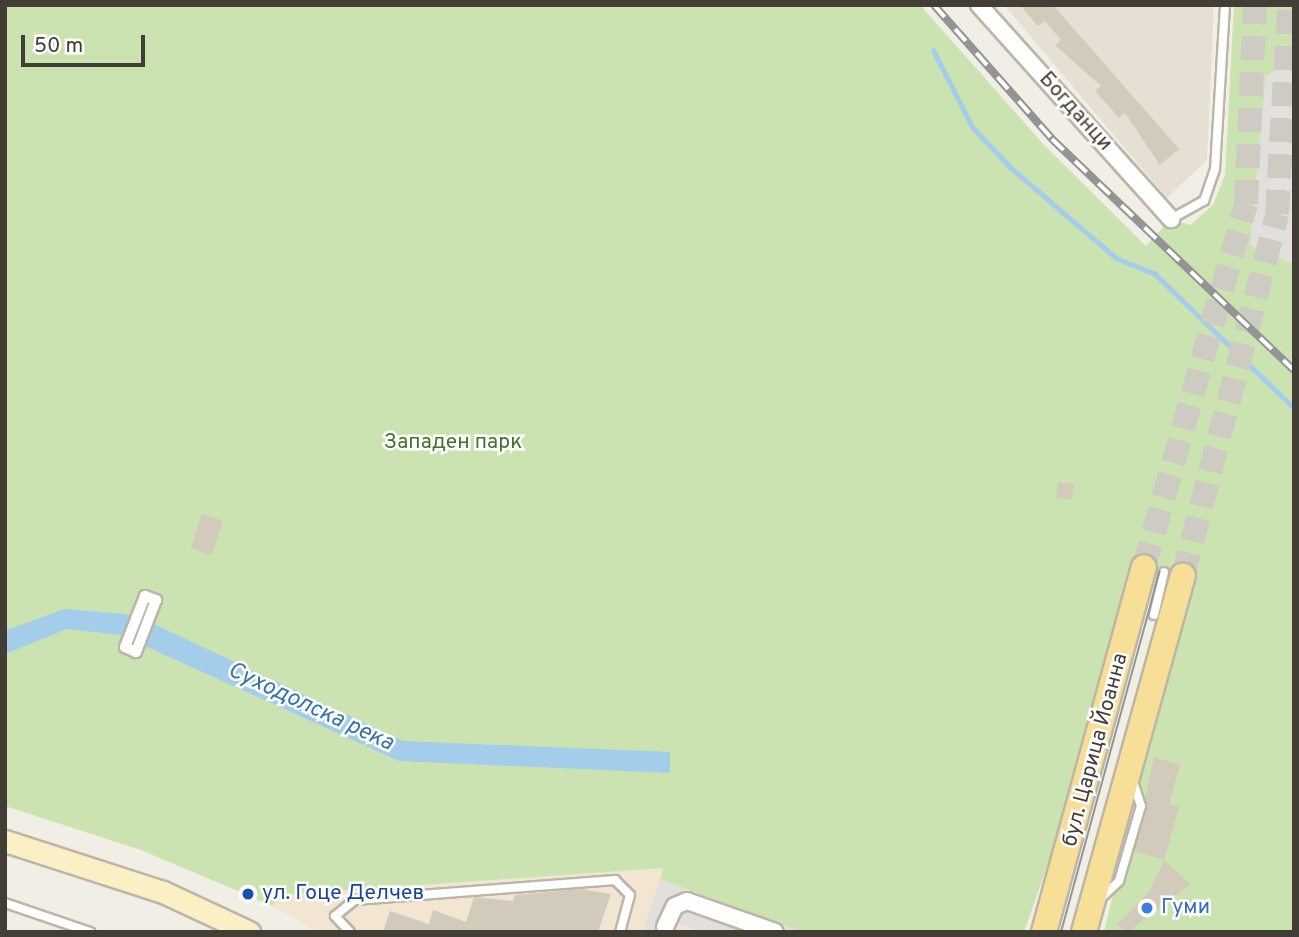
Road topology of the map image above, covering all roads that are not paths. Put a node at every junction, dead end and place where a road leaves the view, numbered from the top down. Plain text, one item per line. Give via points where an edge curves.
1 (979, 5) edge
2 (1225, 5) edge
3 (1171, 219) joint
4 (1164, 572) junction
5 (145, 596) joint
6 (1154, 615) dead end
7 (5, 841) edge
8 (5, 903) edge
9 (1091, 921) edge
10 (665, 927) dead end
11 (90, 932) edge
12 (249, 932) edge
13 (350, 932) edge
14 (620, 932) edge
15 (775, 932) edge
16 (1044, 932) edge

1 - 3 street, Богданци
2 - 3 lane via 1215,169 1204,201
4 - 6 lane
4 - 9 main road, бул. Царица Йоанна via 1130,774
4 - 16 main road, бул. Царица Йоанна
5 - 5 street via 125,648 136,652 156,600
7 - 12 main road via 163,891
8 - 11 lane
10 - 15 street via 675,905 687,901
13 - 14 lane via 335,916 355,900 615,880 631,894

